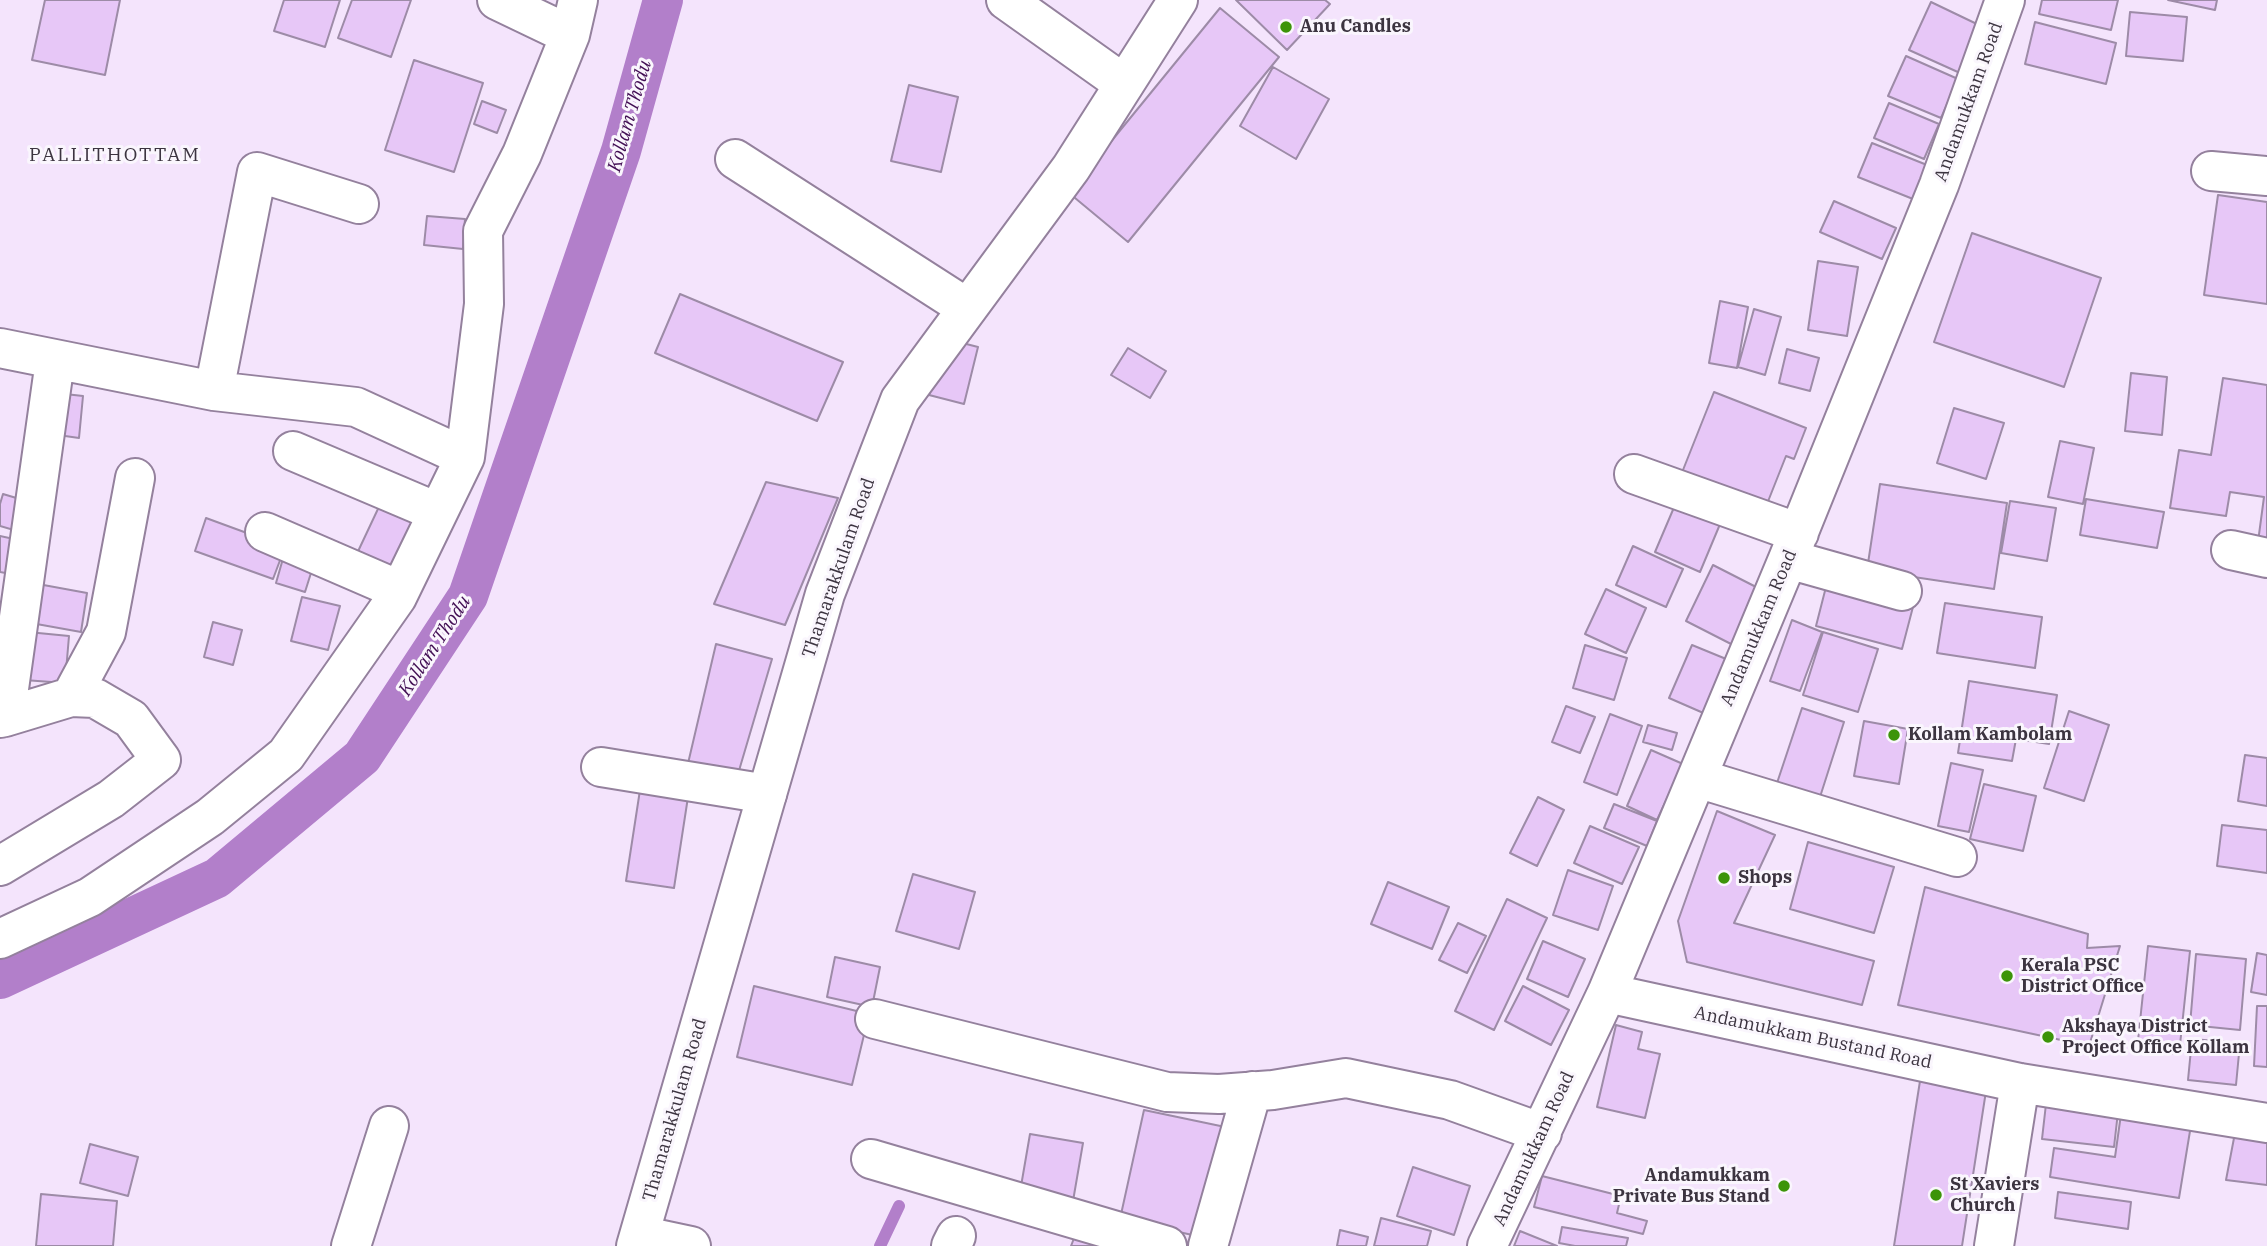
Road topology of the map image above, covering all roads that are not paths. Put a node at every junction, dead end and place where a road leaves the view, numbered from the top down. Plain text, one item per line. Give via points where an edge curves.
1 (497, 0) edge
2 (1006, 0) edge
3 (1178, 0) edge
4 (2006, 0) edge
5 (574, 18) edge
6 (1124, 84) junction
7 (735, 159) dead end
8 (2211, 171) dead end
9 (2267, 176) edge
10 (359, 204) dead end
11 (967, 308) junction
12 (0, 348) edge
13 (55, 361) junction
14 (214, 391) junction
15 (293, 452) dead end
16 (465, 457) junction
17 (1634, 474) dead end
18 (135, 478) dead end
19 (437, 512) junction
20 (265, 532) dead end
21 (1793, 546) junction
22 (399, 590) junction
23 (1902, 591) dead end
24 (71, 697) junction
25 (3, 718) edge
26 (601, 767) dead end
27 (1697, 778) junction
28 (767, 794) junction
29 (1957, 857) dead end
30 (0, 866) edge
31 (0, 939) edge
32 (1607, 993) junction
33 (875, 1018) dead end
34 (2020, 1083) junction
35 (1252, 1091) junction
36 (2267, 1123) edge
37 (389, 1126) dead end
38 (1542, 1133) junction
39 (871, 1159) dead end
40 (662, 1244) edge
41 (351, 1246) edge
42 (1167, 1246) edge
43 (1208, 1246) edge
44 (1487, 1246) edge
45 (1994, 1246) edge

1 - 5 street
2 - 6 street
3 - 6 street, Thamarakkulam Road
4 - 21 street, Andamukkam Road via 1939,185
5 - 16 street via 522,154 483,231 484,304
6 - 11 street, Thamarakkulam Road via 1071,167
7 - 11 street
8 - 9 street
10 - 14 street via 257,172
11 - 28 street, Thamarakkulam Road via 900,400 825,594
12 - 13 street
13 - 14 street
13 - 25 street
14 - 16 street via 356,407
15 - 19 street
16 - 19 street
17 - 21 street
18 - 24 street via 106,632
19 - 22 street
20 - 22 street
21 - 23 street
21 - 27 street, Andamukkam Road
22 - 31 street via 286,755 210,817 90,897
24 - 25 street
24 - 30 street via 95,698 131,719 161,760 111,799
26 - 28 street
27 - 29 street
27 - 32 street, Andamukkam Road
28 - 40 street, Thamarakkulam Road
32 - 34 street, Andamukkam Bustand Road
32 - 38 street, Andamukkam Road
33 - 35 street via 1167,1092
34 - 36 street, Andamukkam Bustand Road
34 - 45 street
35 - 38 street via 1346,1078 1450,1100
35 - 43 street
37 - 41 street
38 - 44 street, Andamukkam Road
39 - 42 street

